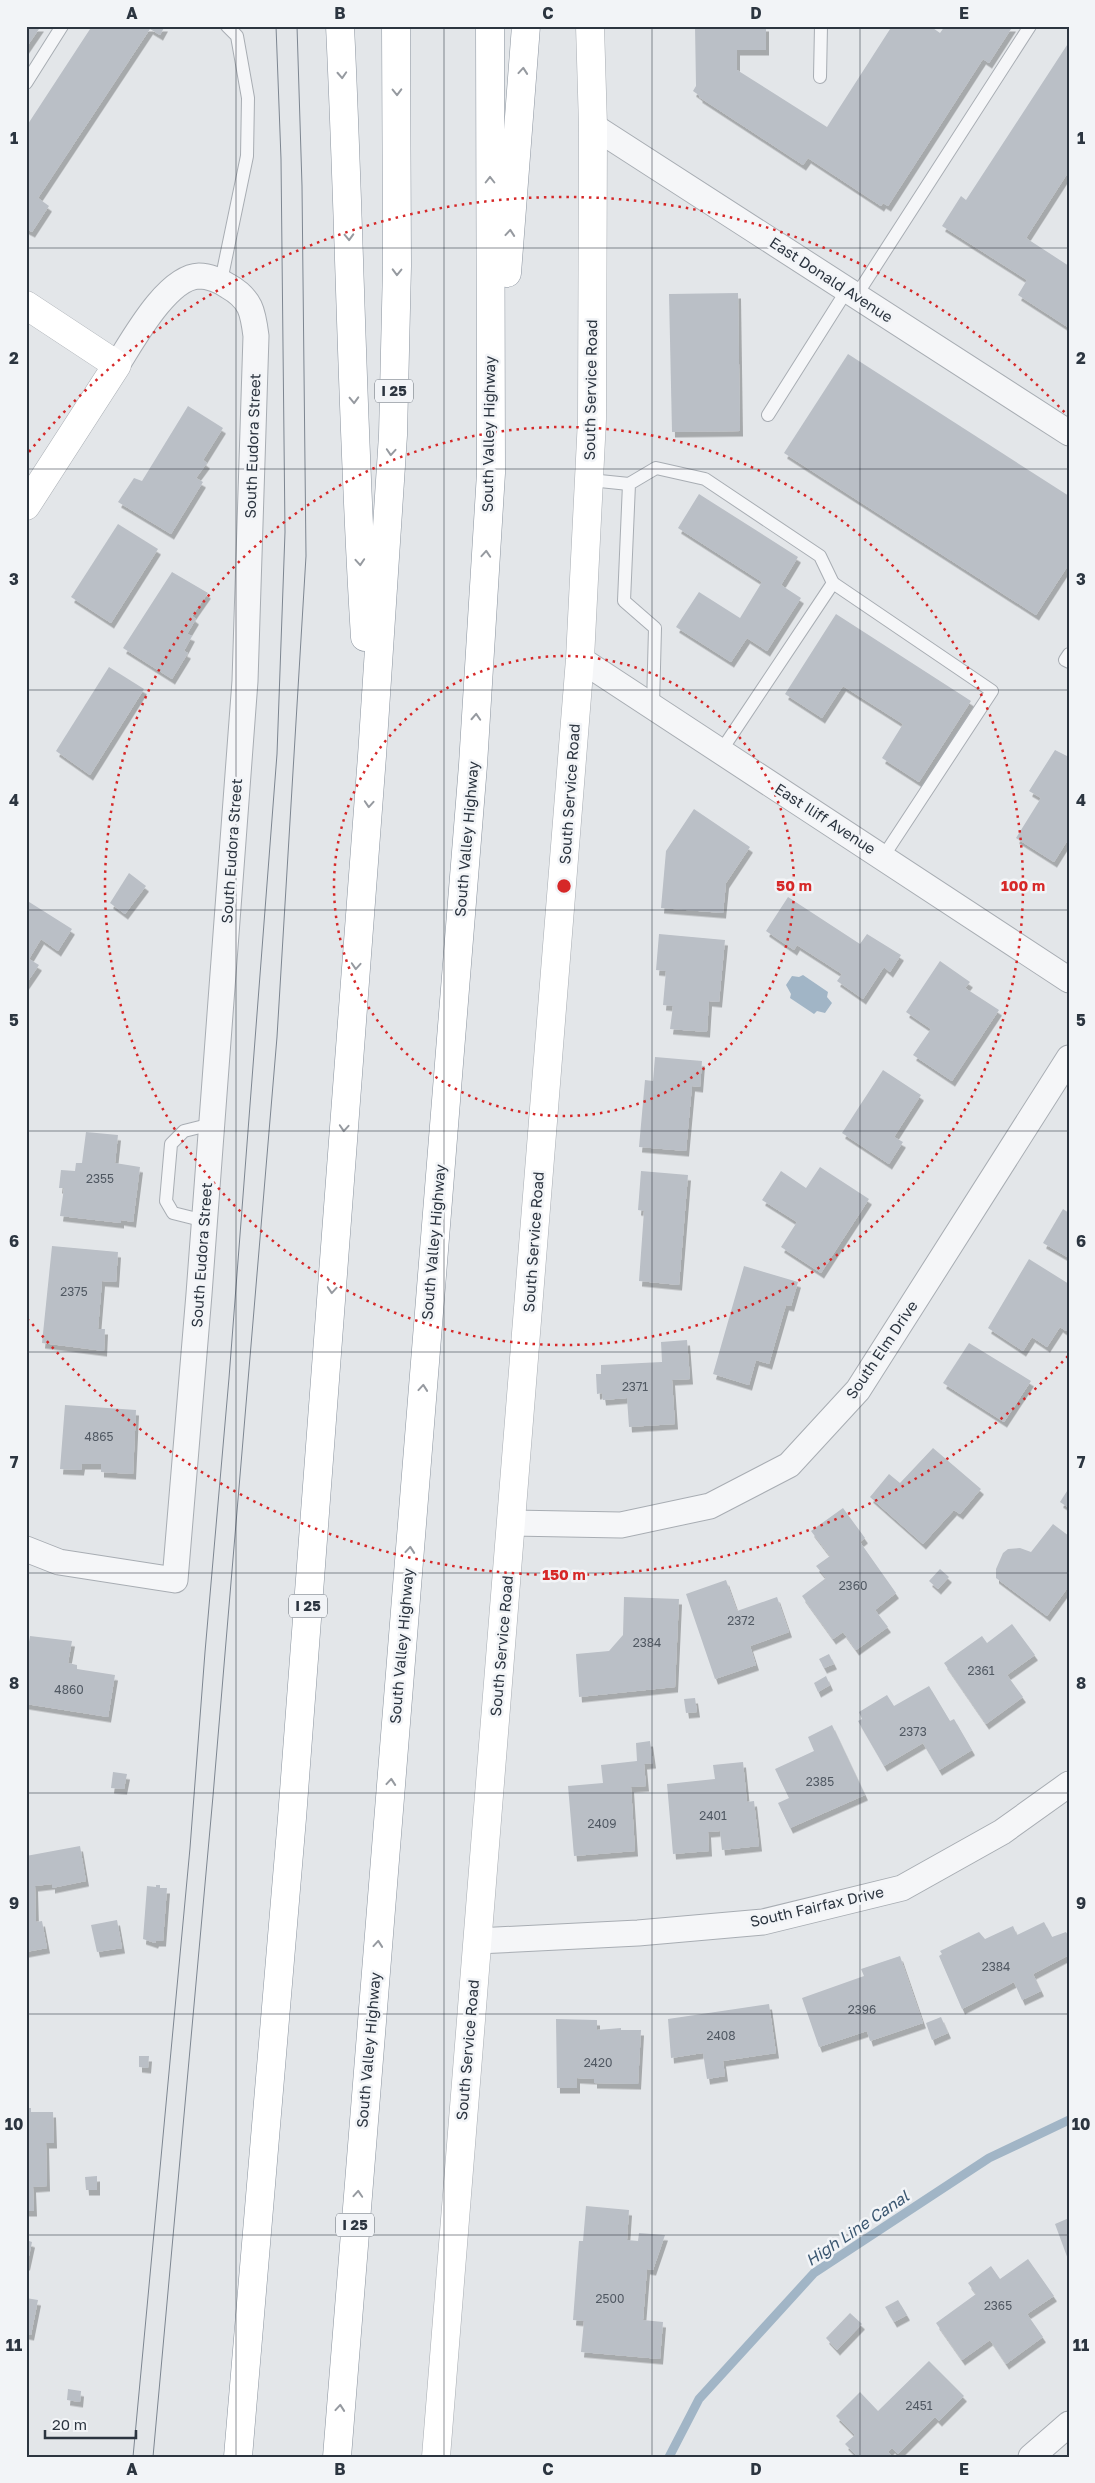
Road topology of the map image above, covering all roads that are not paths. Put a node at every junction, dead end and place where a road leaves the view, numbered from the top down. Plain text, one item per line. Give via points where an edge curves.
1 (62, 26) edge
2 (227, 26) edge
3 (340, 26) edge
4 (396, 26) edge
5 (490, 26) edge
6 (526, 26) edge
7 (590, 26) edge
8 (821, 26) edge
9 (1030, 26) edge
10 (820, 77) dead end
11 (26, 83) edge
12 (593, 126) junction
13 (221, 281) junction
14 (852, 293) junction
15 (26, 306) edge
16 (117, 364) junction
17 (768, 415) dead end
18 (1069, 432) edge
19 (491, 474) junction
20 (590, 480) junction
21 (629, 484) junction
22 (26, 506) edge
23 (833, 583) junction
24 (1069, 654) edge
25 (580, 659) junction
26 (1069, 662) edge
27 (653, 706) junction
28 (721, 751) junction
29 (372, 756) junction
30 (883, 858) junction
31 (1069, 980) edge
32 (1069, 1058) edge
33 (212, 1124) junction
34 (205, 1221) junction
35 (512, 1523) junction
36 (26, 1549) edge
37 (1069, 1784) edge
38 (477, 1941) junction
39 (1065, 2433) edge
40 (238, 2457) edge
41 (336, 2457) edge
42 (436, 2457) edge
43 (1031, 2457) edge

1 - 11 lane
2 - 13 lane via 237,36 248,98 248,156
3 -> 29 main road via 356,505
4 -> 29 main road, I 25 via 397,266 393,435
19 -> 5 main road, South Valley Highway / I 25
19 -> 6 main road
7 - 12 main road, South Service Road
8 - 10 lane
9 - 14 lane
12 - 14 street, East Donald Avenue
12 - 20 main road, South Service Road
13 - 16 street, South Eudora Street via 198,276 178,284 154,310
13 - 33 street, South Eudora Street via 241,293 253,312 256,336 245,681
14 - 17 lane
14 - 18 street, East Donald Avenue
15 - 16 main road
16 - 22 main road
41 -> 19 main road, South Valley Highway / I 25 via 472,785
20 - 21 lane
20 - 25 main road, South Service Road
21 - 23 lane via 656,468 705,479 820,556
21 - 27 lane via 624,602 655,628
23 - 28 lane
23 - 30 lane via 992,691
24 - 26 lane via 1065,660
25 - 27 street, East Iliff Avenue
25 - 35 main road, South Service Road
27 - 28 street, East Iliff Avenue
28 - 30 street, East Iliff Avenue
29 -> 40 main road, I 25 via 292,1818
30 - 31 street, East Iliff Avenue
32 - 35 street, South Elm Drive via 858,1390 789,1465 710,1506 621,1525
33 - 34 street, South Eudora Street
33 - 34 lane via 184,1131 171,1144 166,1201 173,1213
34 - 36 street, South Eudora Street via 174,1580 59,1562
35 - 38 main road, South Service Road
37 - 38 street, South Fairfax Drive via 1002,1832 902,1888 763,1922 638,1933
38 - 42 main road, South Service Road
39 - 43 street

